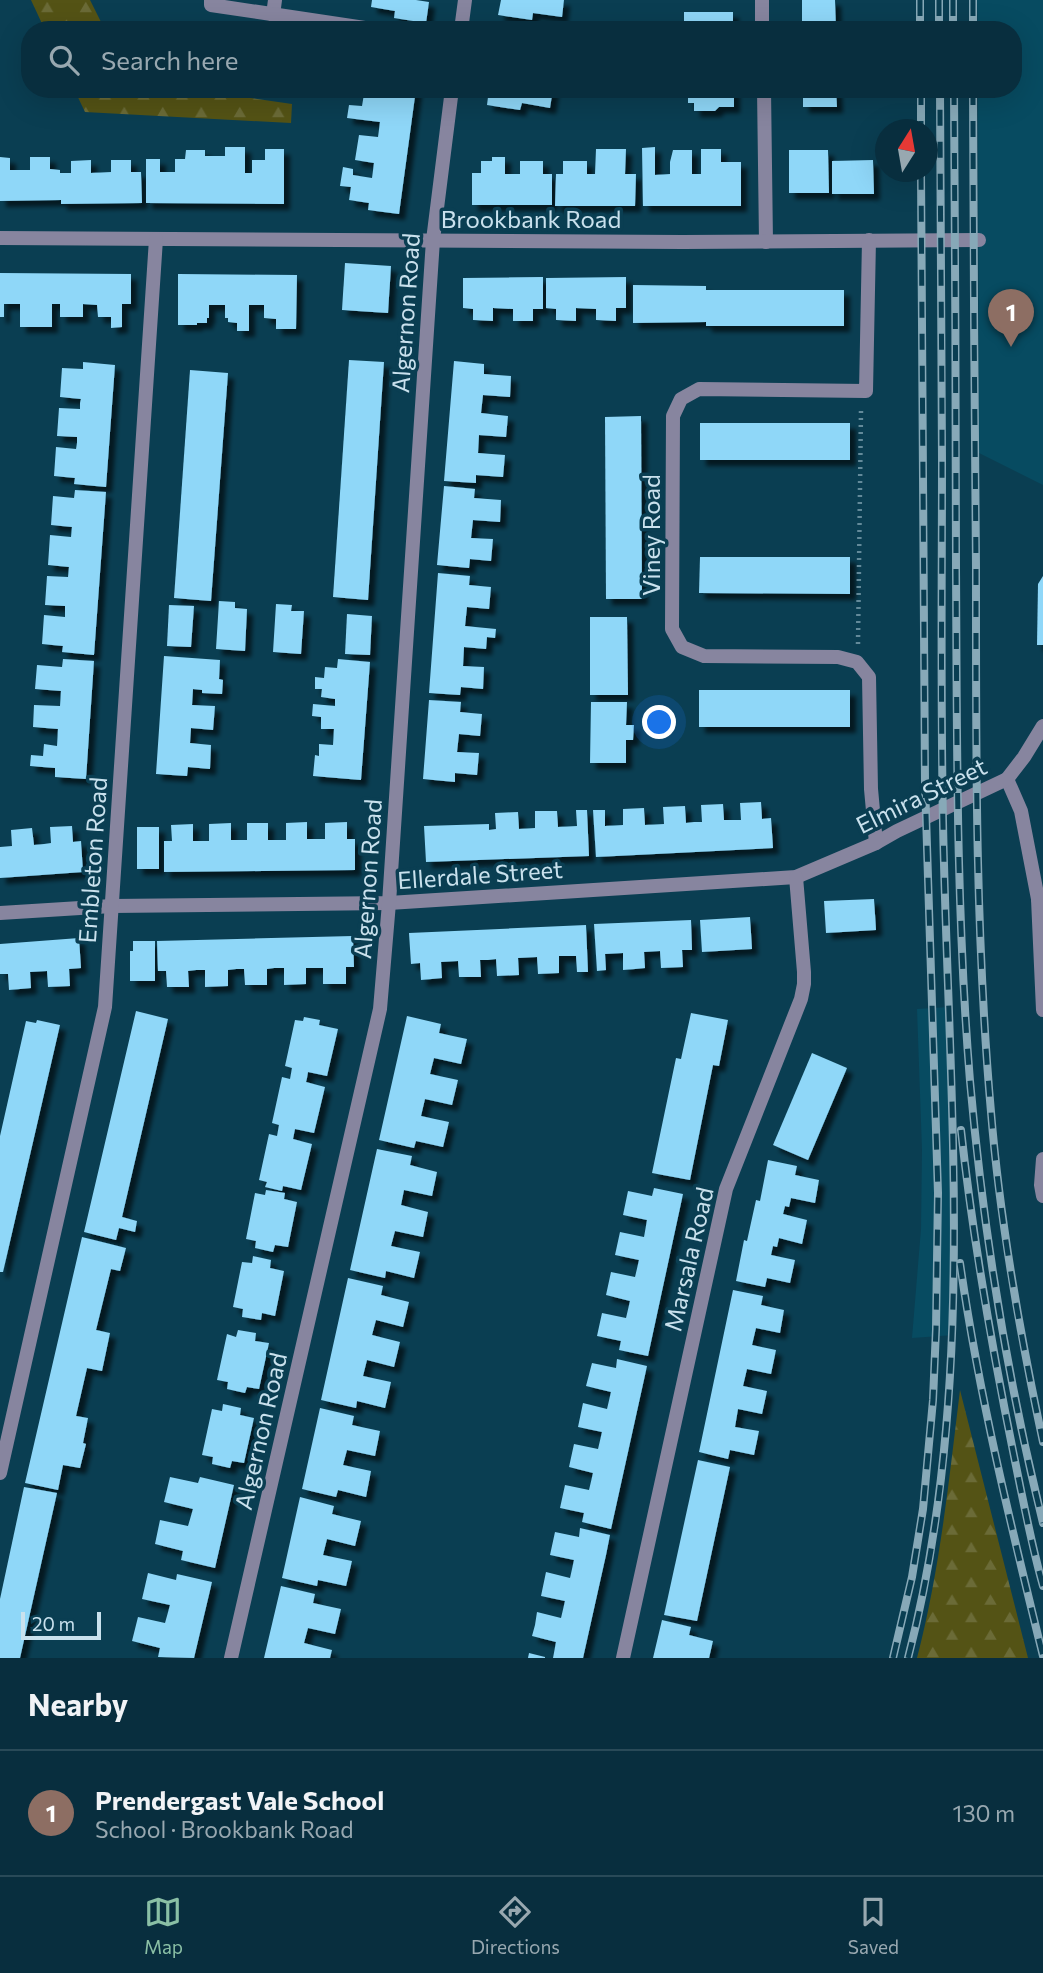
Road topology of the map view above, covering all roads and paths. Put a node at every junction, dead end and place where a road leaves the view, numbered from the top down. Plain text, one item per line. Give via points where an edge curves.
1 (211, 0) edge
2 (465, 0) edge
3 (762, 0) edge
4 (274, 7) edge
5 (337, 21) edge
6 (462, 21) edge
7 (762, 21) edge
8 (452, 98) edge
9 (764, 98) edge
10 (0, 238) edge
11 (156, 239) junction
12 (433, 240) junction
13 (869, 240) junction
14 (979, 240) dead end
15 (766, 242) junction
16 (861, 391) junction
17 (858, 662) junction
18 (1043, 726) edge
19 (1007, 779) junction
20 (876, 843) junction
21 (796, 877) junction
22 (389, 903) junction
23 (1041, 904) edge
24 (112, 905) junction
25 (0, 913) edge
26 (1043, 1010) edge
27 (1043, 1159) edge
28 (1043, 1196) edge
29 (0, 1473) edge
30 (232, 1658) edge
31 (623, 1658) edge

1 - 4 street via 211,5
2 - 6 street
3 - 7 street
4 - 5 street
8 - 12 street, Algernon Road
9 - 15 street
10 - 11 street, Brookbank Road
11 - 12 street, Brookbank Road
11 - 24 street, Embleton Road
12 - 15 street, Brookbank Road
12 - 22 street, Algernon Road
13 - 14 street, Brookbank Road
13 - 15 street, Brookbank Road
13 - 16 street via 866,391
16 - 17 path
16 - 17 street, Viney Road via 699,389 681,398 673,416 672,629 682,647 704,656 838,657
17 - 20 street via 869,677
18 - 19 street, Elmira Street
19 - 20 street, Elmira Street
19 - 23 street via 1021,811
20 - 21 street, Elmira Street
21 - 22 street, Ellerdale Street
21 - 31 street, Marsala Road via 804,972 801,999 726,1189
22 - 24 street, Ellerdale Street
22 - 30 street, Algernon Road via 380,1009
23 - 26 street
24 - 25 street, Ellerdale Street
24 - 29 street, Embleton Road via 105,1006
27 - 28 street

